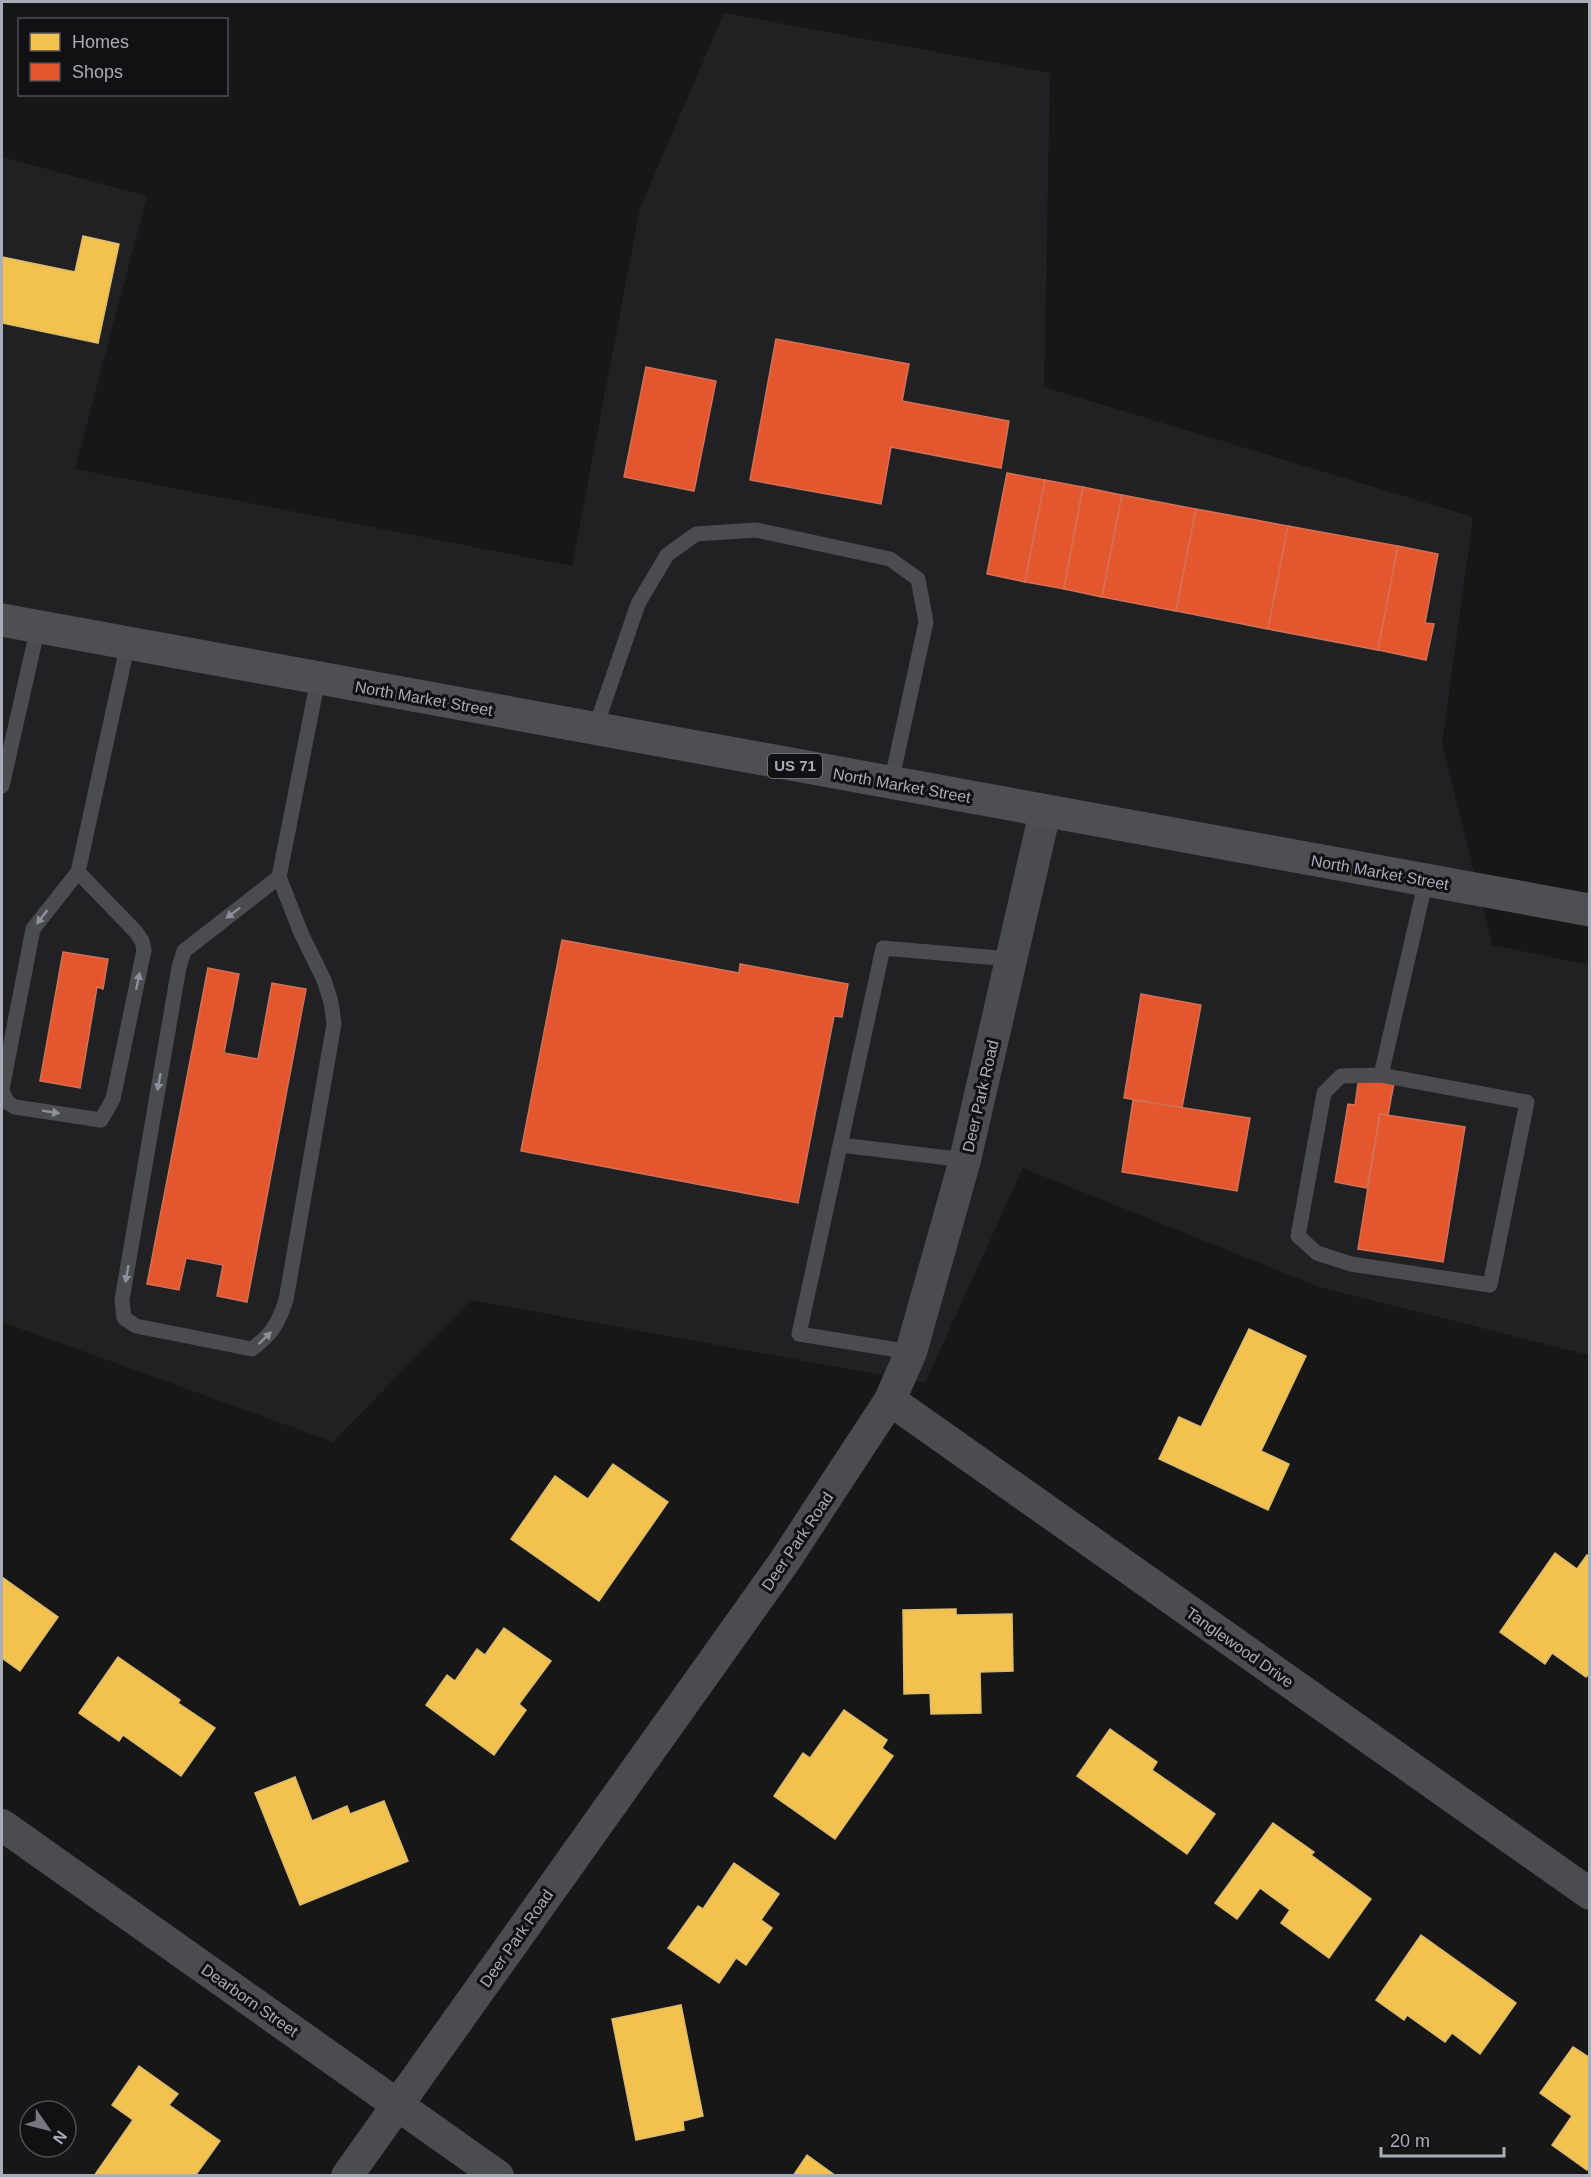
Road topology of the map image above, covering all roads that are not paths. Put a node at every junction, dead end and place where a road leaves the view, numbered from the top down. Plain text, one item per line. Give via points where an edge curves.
1 (2, 620) edge
2 (38, 627) junction
3 (128, 644) junction
4 (318, 678) junction
5 (595, 729) junction
6 (891, 783) junction
7 (2, 786) edge
8 (1045, 812) junction
9 (78, 872) junction
10 (279, 877) junction
11 (1426, 880) junction
12 (1590, 910) edge
13 (1010, 958) junction
14 (1381, 1075) junction
15 (2, 1090) edge
16 (841, 1145) junction
17 (965, 1160) junction
18 (911, 1352) junction
19 (890, 1400) junction
20 (2, 1825) edge
21 (1590, 1894) edge
22 (398, 2105) junction
23 (347, 2175) edge
24 (498, 2175) edge

1 - 2 main road, North Market Street / US 71
2 - 3 main road, North Market Street / US 71
2 - 7 lane
3 - 4 main road, North Market Street / US 71
3 - 9 lane
4 - 5 main road, North Market Street / US 71
4 - 10 lane
5 - 6 main road, North Market Street / US 71
5 - 6 lane via 638,604 667,555 696,534 756,530 890,559 918,579 926,622
6 - 8 main road, North Market Street / US 71
8 - 11 main road, North Market Street / US 71
8 - 13 street, Deer Park Road
9 -> 15 lane via 33,929
15 -> 9 lane via 8,1103 15,1107 101,1120 113,1099 144,950 136,932
10 -> 10 lane via 184,951 122,1300 124,1318 136,1326 252,1349 273,1330 286,1300 334,1024 324,980
11 - 12 main road, North Market Street / US 71
11 - 14 lane
13 - 16 lane via 883,948
13 - 17 street, Deer Park Road
14 - 14 lane via 1341,1076 1324,1093 1298,1236 1317,1253 1351,1264 1490,1285 1527,1102
16 - 17 lane
16 - 18 lane via 799,1334
17 - 18 street, Deer Park Road
18 - 19 street, Deer Park Road
19 - 21 street, Tanglewood Drive
19 - 22 street, Deer Park Road via 784,1562
20 - 22 street, Dearborn Street
22 - 23 street, Deer Park Road
22 - 24 street, Dearborn Street

